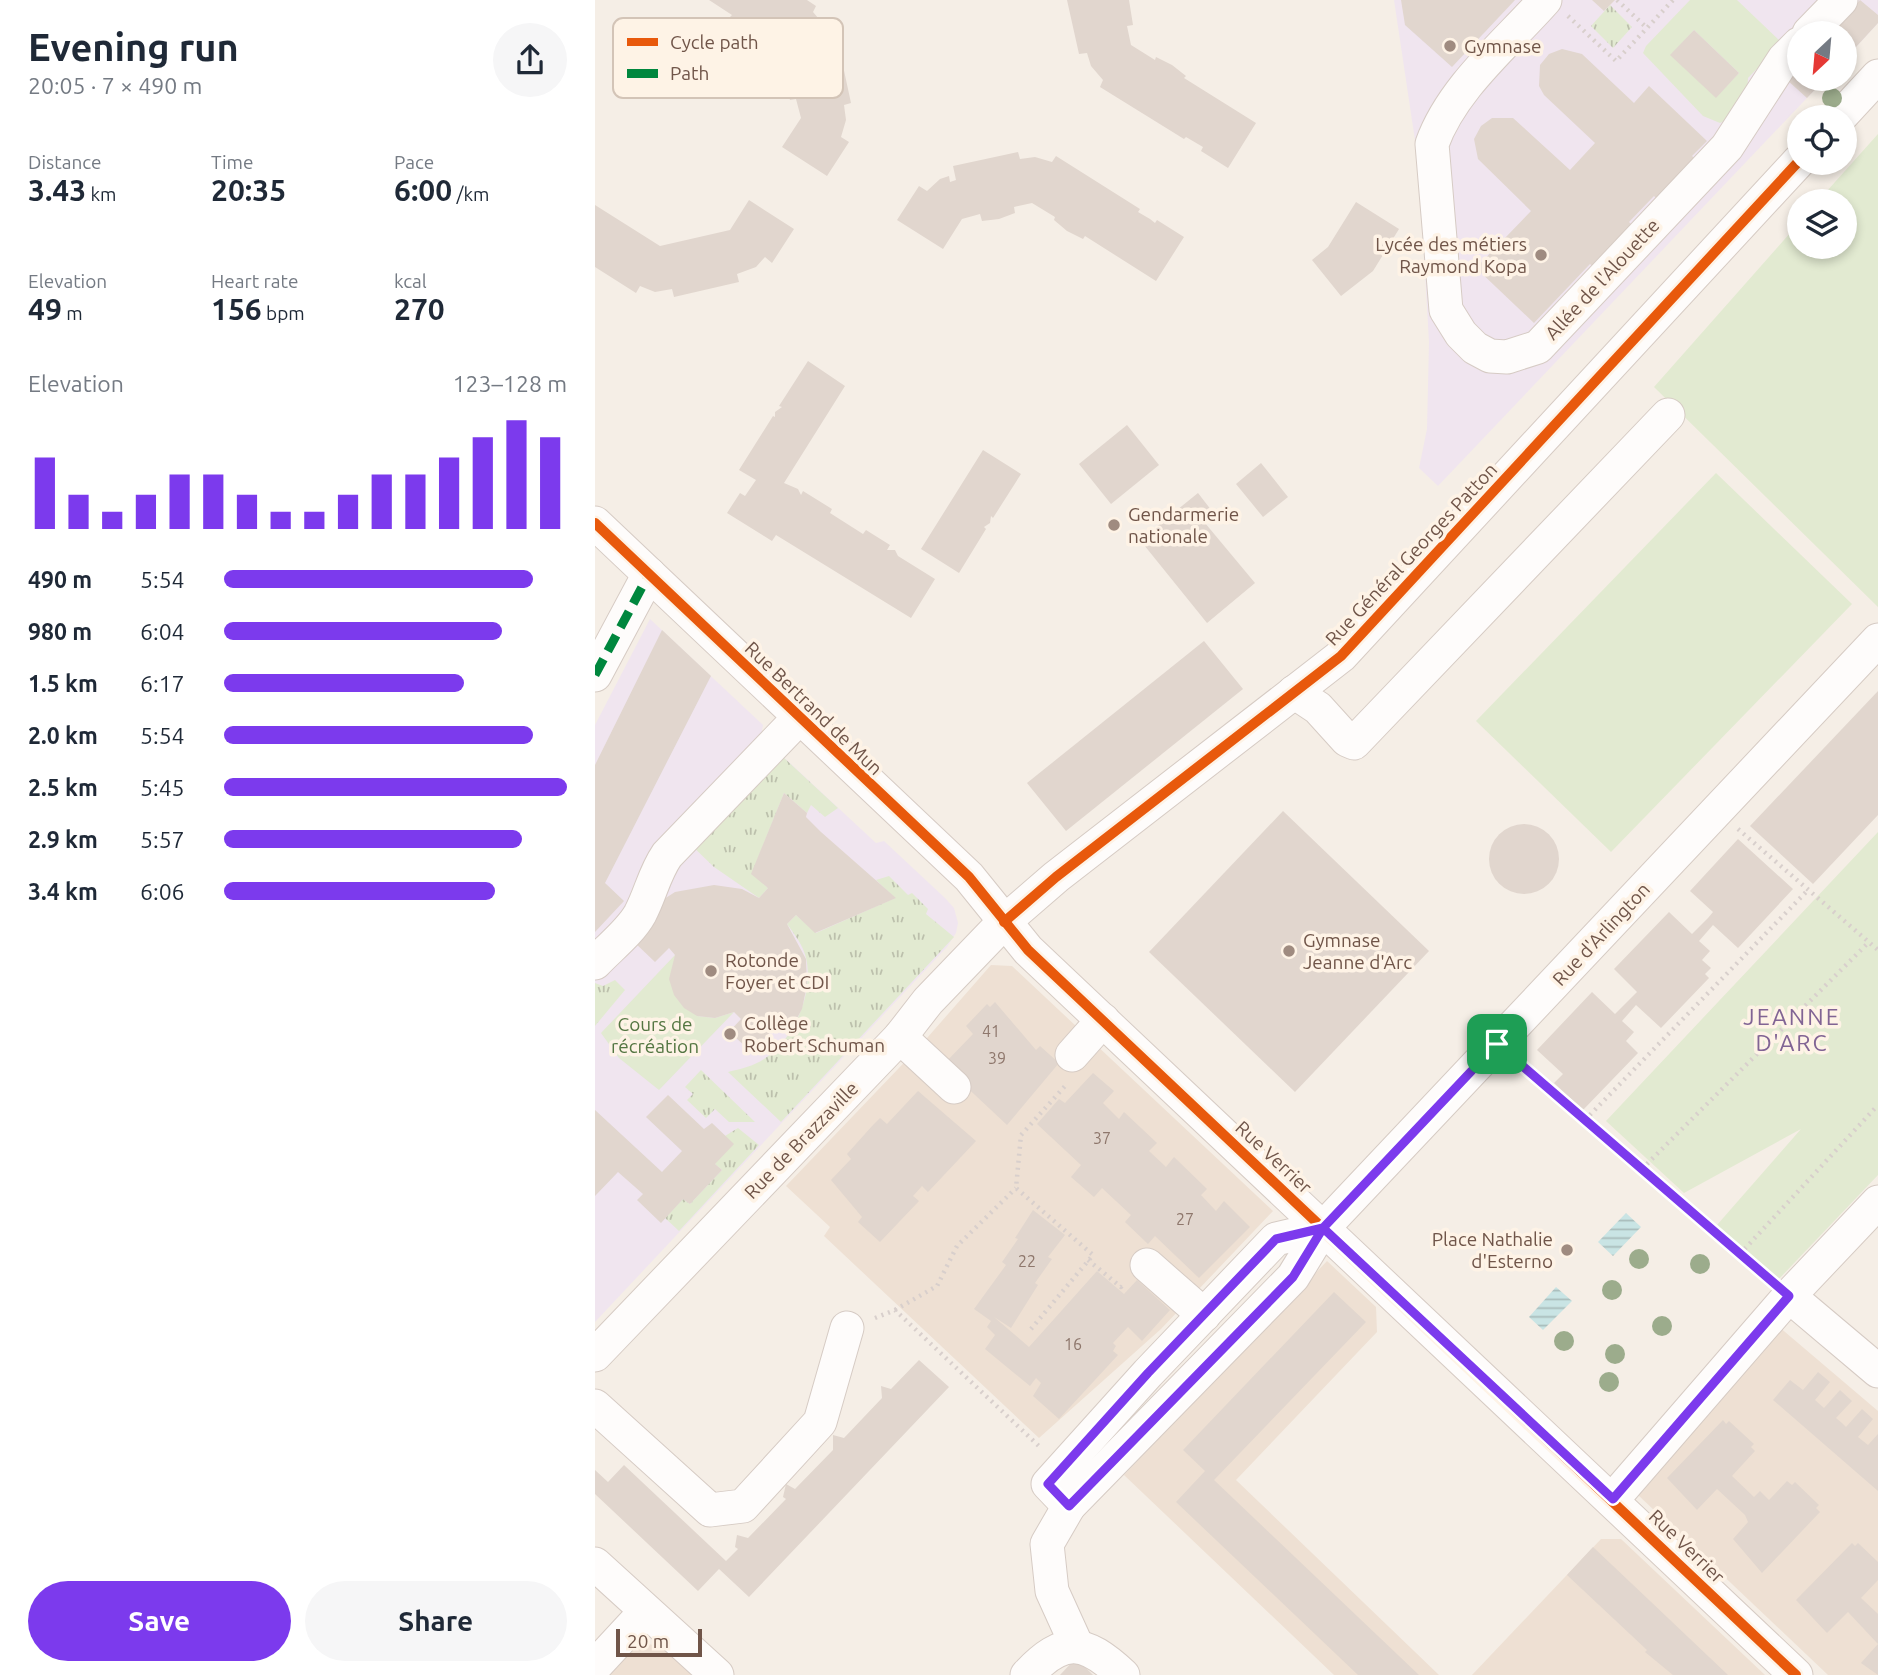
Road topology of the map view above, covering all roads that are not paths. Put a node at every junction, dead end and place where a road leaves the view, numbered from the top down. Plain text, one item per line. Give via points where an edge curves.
1 (1841, 0) edge
2 (1553, 4) edge
3 (1821, 21) edge
4 (1787, 56) edge
5 (1877, 79) edge
6 (1852, 105) edge
7 (1787, 174) edge
8 (1668, 415) dead end
9 (598, 534) edge
10 (649, 575) junction
11 (1878, 640) edge
12 (595, 675) edge
13 (1294, 692) junction
14 (799, 718) junction
15 (1005, 922) junction
16 (595, 963) edge
17 (1103, 1020) junction
18 (900, 1037) junction
19 (1072, 1067) road end
20 (954, 1087) dead end
21 (1878, 1202) edge
22 (1323, 1228) junction
23 (1139, 1271) road end
24 (1789, 1296) junction
25 (1204, 1315) junction
26 (847, 1328) road end
27 (595, 1355) edge
28 (1878, 1371) edge
29 (595, 1406) edge
30 (1613, 1499) junction
31 (1069, 1506) junction
32 (595, 1564) edge
33 (646, 1612) junction
34 (1077, 1646) junction
35 (595, 1666) edge
36 (717, 1675) edge
37 (1027, 1675) edge
38 (1123, 1675) edge
39 (1796, 1675) edge

1 - 3 street
2 - 4 street, Allée de l'Alouette via 1456,99 1432,144 1446,310 1461,334 1490,356 1507,357 1538,347 1727,147
5 - 6 street
7 - 13 street, Rue Général Georges Patton via 1341,656
8 - 13 street via 1354,743
9 - 10 street, Rue Bertrand de Mun
10 - 12 street
10 - 14 street, Rue Bertrand de Mun
11 - 22 street, Rue d'Arlington
13 - 15 street, Rue Général Georges Patton
14 - 15 street, Rue Bertrand de Mun via 969,877
14 - 16 street via 667,855 655,872 654,887 638,918
15 - 17 street, Rue Verrier via 1027,950
15 - 18 street, Rue de Brazzaville via 928,1001
17 - 19 street
17 - 22 street, Rue Verrier
18 - 20 street
18 - 27 street, Rue de Brazzaville
21 - 24 street
22 - 25 street via 1276,1239
22 - 30 street, Rue Verrier
22 - 31 street, Rue d'Arlington via 1293,1277
23 - 25 street
24 - 28 street
24 - 30 street
25 - 31 street via 1048,1484
26 - 29 street via 820,1422 743,1506 710,1510
30 - 39 street, Rue Verrier
31 - 34 street, Rue d'Arlington via 1047,1544 1052,1591
32 - 33 street
33 - 35 street
33 - 36 street
34 - 37 street via 1048,1653
34 - 38 street via 1101,1655

